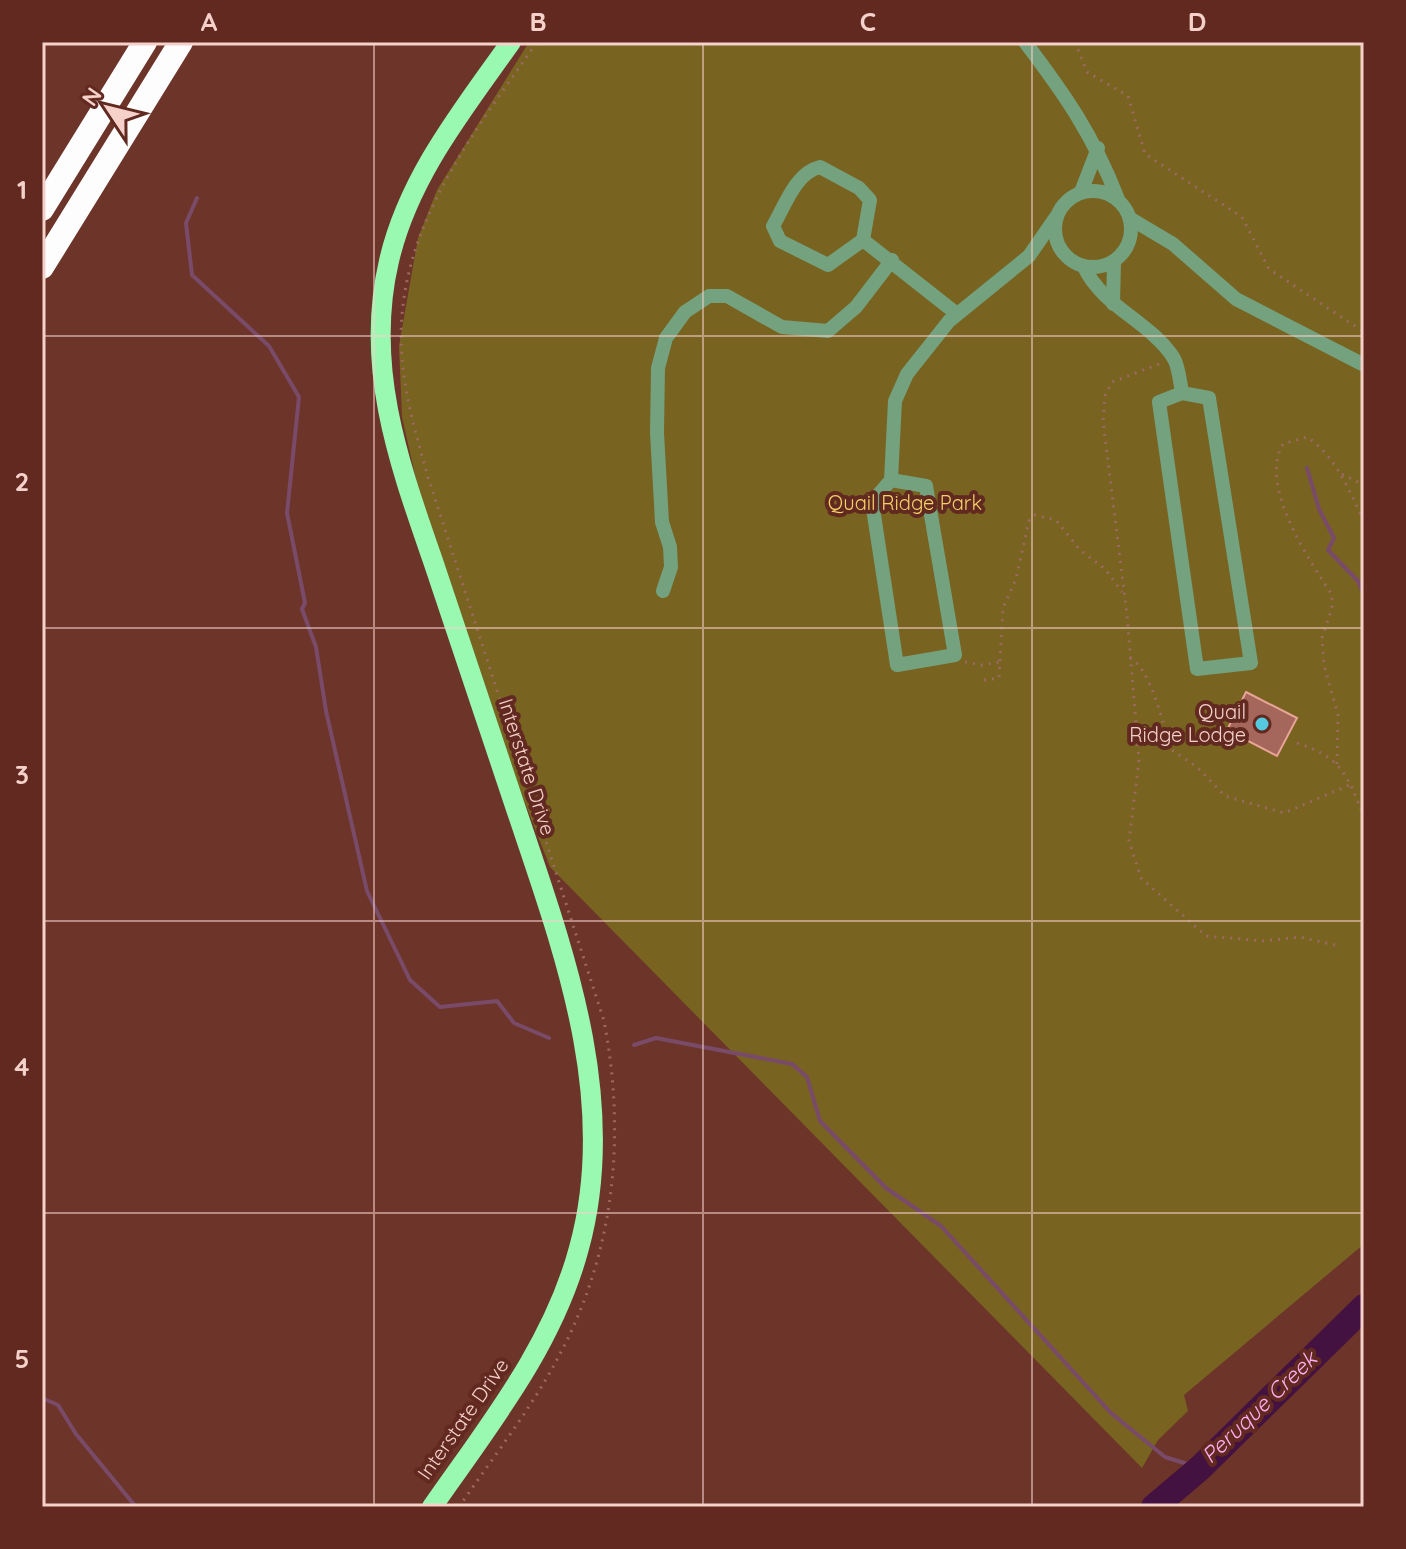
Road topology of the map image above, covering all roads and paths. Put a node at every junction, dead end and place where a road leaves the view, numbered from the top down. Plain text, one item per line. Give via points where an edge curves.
1 (145, 42) edge
2 (181, 42) edge
3 (511, 42) edge
4 (1025, 42) edge
5 (1075, 42) edge
6 (1098, 148) junction
7 (1081, 192) junction
8 (1118, 199) junction
9 (42, 209) edge
10 (1056, 217) junction
11 (1131, 219) junction
12 (1159, 238) junction
13 (863, 240) junction
14 (1129, 245) junction
15 (1064, 255) junction
16 (1029, 256) junction
17 (892, 260) junction
18 (1114, 262) junction
19 (42, 267) edge
20 (1084, 267) junction
21 (1113, 304) junction
22 (957, 314) junction
23 (1364, 332) edge
24 (1174, 358) junction
25 (1364, 365) edge
26 (1182, 393) junction
27 (1340, 474) junction
28 (891, 480) junction
29 (1364, 485) edge
30 (1364, 521) edge
31 (663, 591) dead end
32 (1124, 595) junction
33 (955, 655) junction
34 (1130, 658) junction
35 (1000, 662) junction
36 (984, 680) dead end
37 (1297, 743) dead end
38 (1337, 764) junction
39 (1352, 784) junction
40 (1364, 817) edge
41 (1335, 945) dead end
42 (432, 1507) edge

1 - 9 highway
2 - 19 highway
3 - 42 main road, Interstate Drive via 426,167 404,212 383,287 380,359 397,455 568,971 589,1073 594,1156 580,1246 544,1341
4 - 6 street
5 - 23 path via 1087,72 1128,96 1145,154 1242,217 1269,269
6 - 7 street
6 - 8 street
7 - 8 street via 1106,192
7 - 10 street via 1061,206
8 - 11 street
10 - 15 street via 1054,231
10 - 16 street
11 - 12 street
11 - 14 street
12 - 14 street
12 - 25 street via 1236,299
13 - 13 street via 870,200 820,167 799,180 773,226 780,241 828,265
13 - 17 street
14 - 18 street
15 - 16 street
15 - 20 street
16 - 22 street
17 - 22 street
17 - 31 street via 856,307 828,331 782,327 727,296 709,296 685,312 666,338 658,368 657,433 662,522 671,567
18 - 20 street
18 - 21 street
20 - 21 street
21 - 24 street
22 - 28 street via 922,350 895,401
24 - 26 street
24 - 32 path via 1112,382 1105,396 1103,421
26 - 26 street via 1159,402 1197,669 1251,663 1209,398
27 - 29 path
27 - 30 path
27 - 38 path via 1307,437 1289,440 1280,450 1280,491 1288,521 1332,595 1322,638 1338,715
28 - 33 street via 926,486
28 - 33 street via 872,502 897,665
32 - 34 path
32 - 35 path via 1056,520 1035,515 1003,608
33 - 35 path via 969,665
34 - 39 path via 1142,667 1169,748 1225,796 1284,813
34 - 41 path via 1139,760 1129,841 1141,878 1206,936 1264,941 1300,937
35 - 36 path via 999,678
37 - 38 path
38 - 39 path
39 - 40 path

